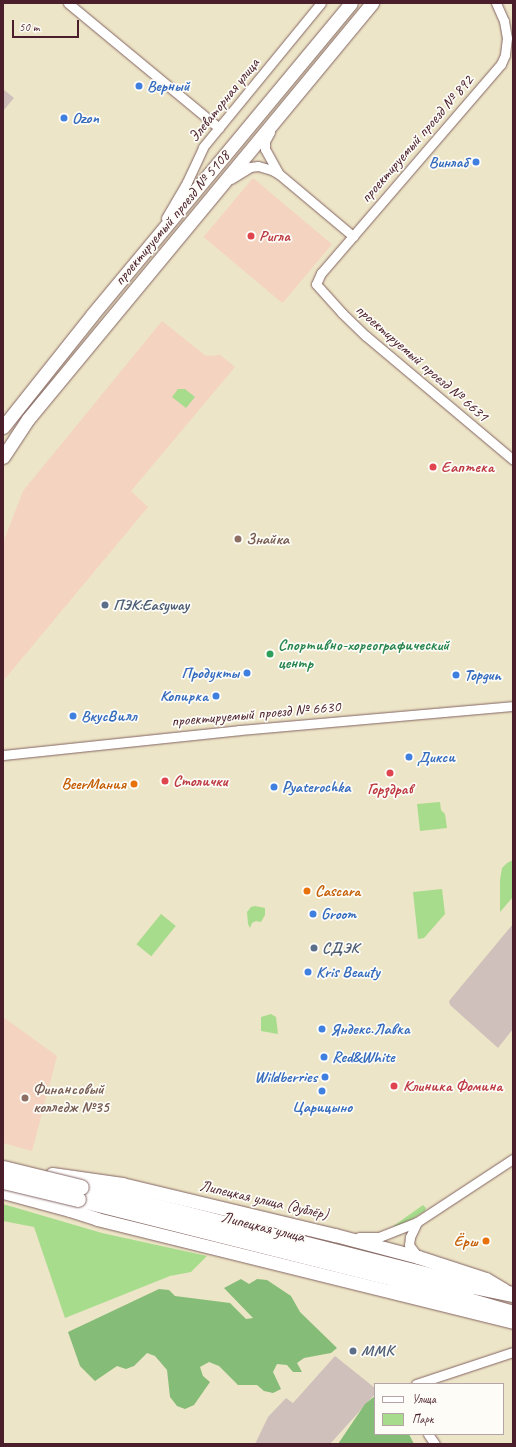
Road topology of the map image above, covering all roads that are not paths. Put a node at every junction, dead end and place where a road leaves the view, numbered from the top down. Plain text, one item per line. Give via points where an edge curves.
1 (68, 3) edge
2 (321, 3) edge
3 (351, 3) edge
4 (372, 3) edge
5 (496, 3) edge
6 (280, 114) junction
7 (219, 128) junction
8 (279, 174) junction
9 (218, 188) junction
10 (353, 236) junction
11 (151, 244) junction
12 (316, 284) joint
13 (3, 426) edge
14 (3, 457) edge
15 (513, 460) edge
16 (513, 706) edge
17 (3, 755) edge
18 (513, 1159) edge
19 (3, 1163) edge
20 (3, 1168) edge
21 (3, 1181) edge
22 (3, 1192) edge
23 (76, 1193) junction
24 (417, 1222) junction
25 (335, 1235) junction
26 (418, 1257) junction
27 (512, 1294) edge
28 (511, 1316) edge
29 (513, 1352) edge
30 (419, 1383) edge
31 (429, 1435) edge
32 (434, 1444) edge

1 - 7 street
2 - 7 street, Элеваторная улица
3 - 11 main road, проектируемый проезд № 5108
4 - 6 main road, проектируемый проезд № 5108
5 - 10 street, проектируемый проезд № 892 via 504,21 507,38 501,64
6 - 8 street via 266,137 265,145 268,156
6 - 9 main road, проектируемый проезд № 5108
7 - 11 street, Элеваторная улица via 203,147 184,188
8 - 9 street via 263,167 250,167
8 - 10 street
9 - 14 main road, проектируемый проезд № 5108 via 28,419
10 - 12 street, проектируемый проезд № 892 via 321,273
11 - 13 main road, проектируемый проезд № 5108
12 - 15 street, проектируемый проезд № 6631 via 366,336
16 - 17 street, проектируемый проезд № 6630 via 239,730
18 - 24 street
19 - 23 main road, Липецкая улица (дублёр)
20 - 23 main road, Липецкая улица, bridge
21 - 23 main road, Липецкая улица, bridge
22 - 23 main road, Липецкая улица (дублёр)
23 - 25 main road, Липецкая улица (дублёр) via 122,1184
23 - 27 main road, Липецкая улица
23 - 28 main road, Липецкая улица via 392,1278
23 - 28 main road, Липецкая улица (дублёр) via 105,1221 452,1306
24 - 25 street via 379,1237
24 - 26 street via 409,1245
25 - 26 main road, Липецкая улица (дублёр)
26 - 27 main road, Липецкая улица (дублёр) via 486,1279
29 - 30 street
31 - 32 street

